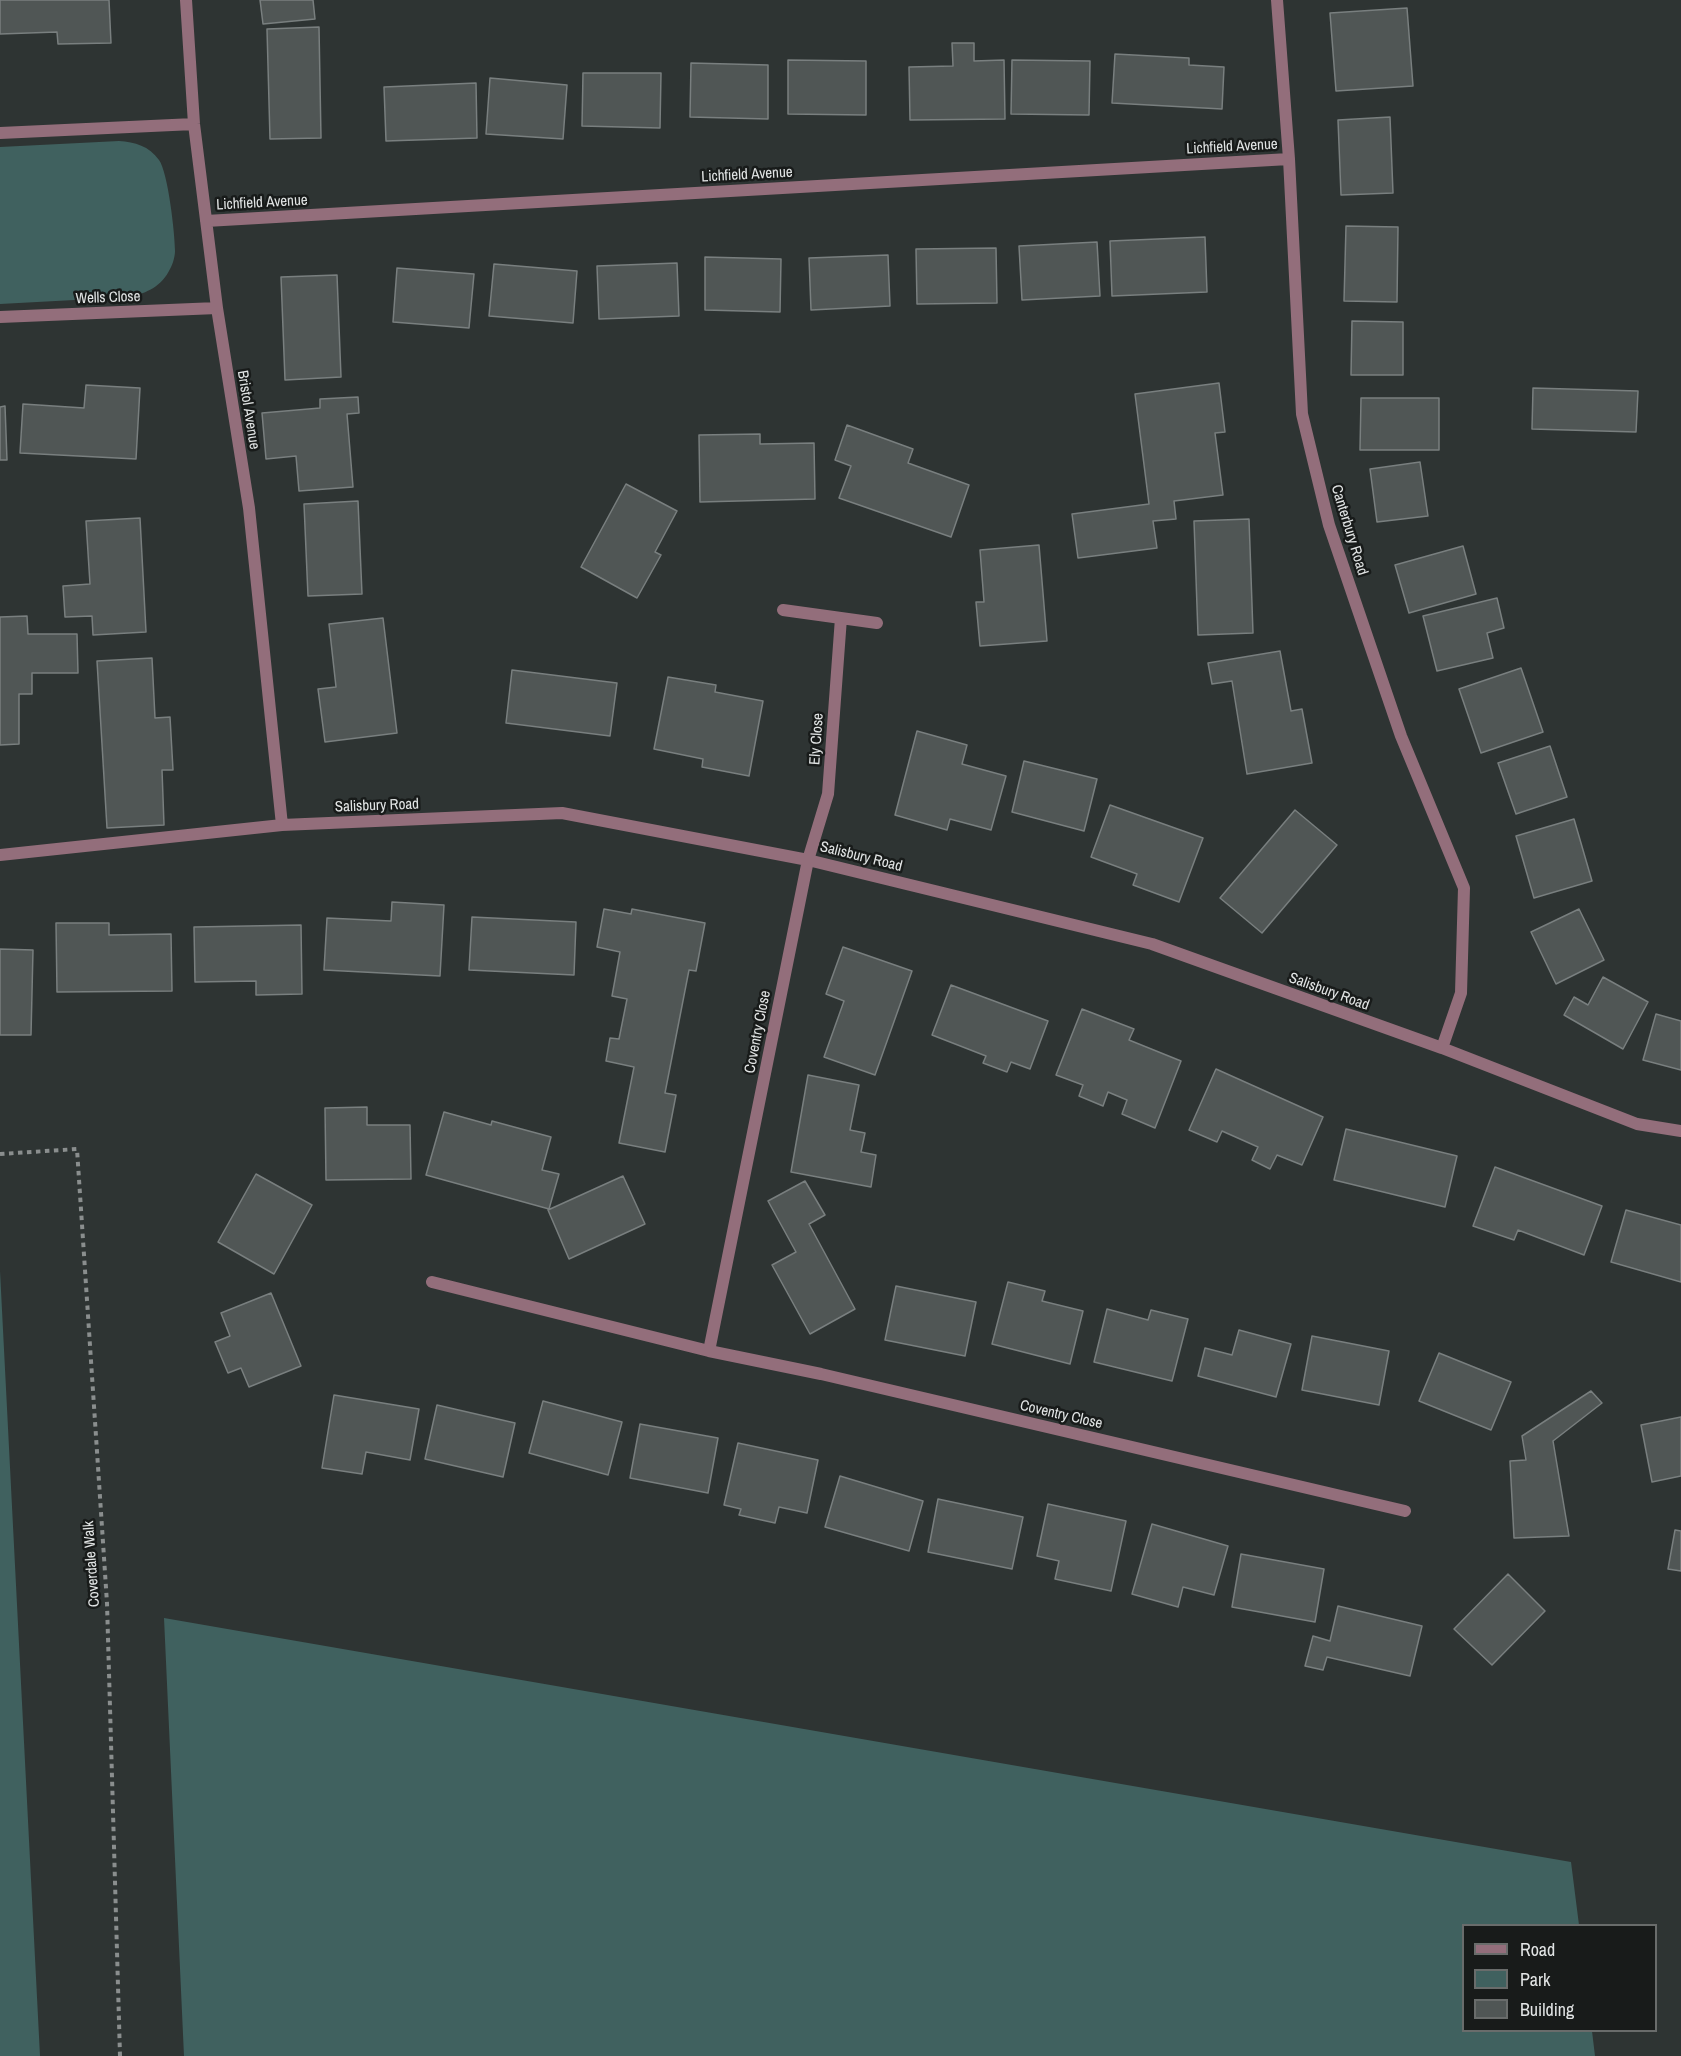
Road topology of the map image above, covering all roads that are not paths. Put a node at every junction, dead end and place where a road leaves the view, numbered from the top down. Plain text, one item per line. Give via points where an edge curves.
1 (186, 0) edge
2 (1276, 0) edge
3 (194, 124) junction
4 (0, 133) edge
5 (1289, 159) junction
6 (206, 221) junction
7 (217, 308) junction
8 (0, 317) edge
9 (783, 610) dead end
10 (841, 618) junction
11 (877, 623) dead end
12 (282, 825) junction
13 (0, 855) edge
14 (808, 860) junction
15 (1442, 1048) junction
16 (1681, 1131) edge
17 (432, 1281) dead end
18 (709, 1351) junction
19 (1405, 1511) dead end

1 - 3 street, Bristol Avenue
2 - 5 street, Canterbury Road
3 - 4 street
3 - 6 street, Bristol Avenue
5 - 6 street, Lichfield Avenue
5 - 15 street, Canterbury Road via 1302,414 1329,525 1401,736 1464,888 1461,993
6 - 7 street, Bristol Avenue
7 - 8 street, Wells Close
7 - 12 street, Bristol Avenue via 249,508
9 - 10 street
10 - 11 street
10 - 14 street, Ely Close via 828,794
12 - 13 street, Salisbury Road
12 - 14 street, Salisbury Road via 562,813
14 - 15 street, Salisbury Road via 1152,944
14 - 18 street, Coventry Close
15 - 16 street, Salisbury Road via 1637,1124
17 - 18 street, Coventry Close
18 - 19 street, Coventry Close

